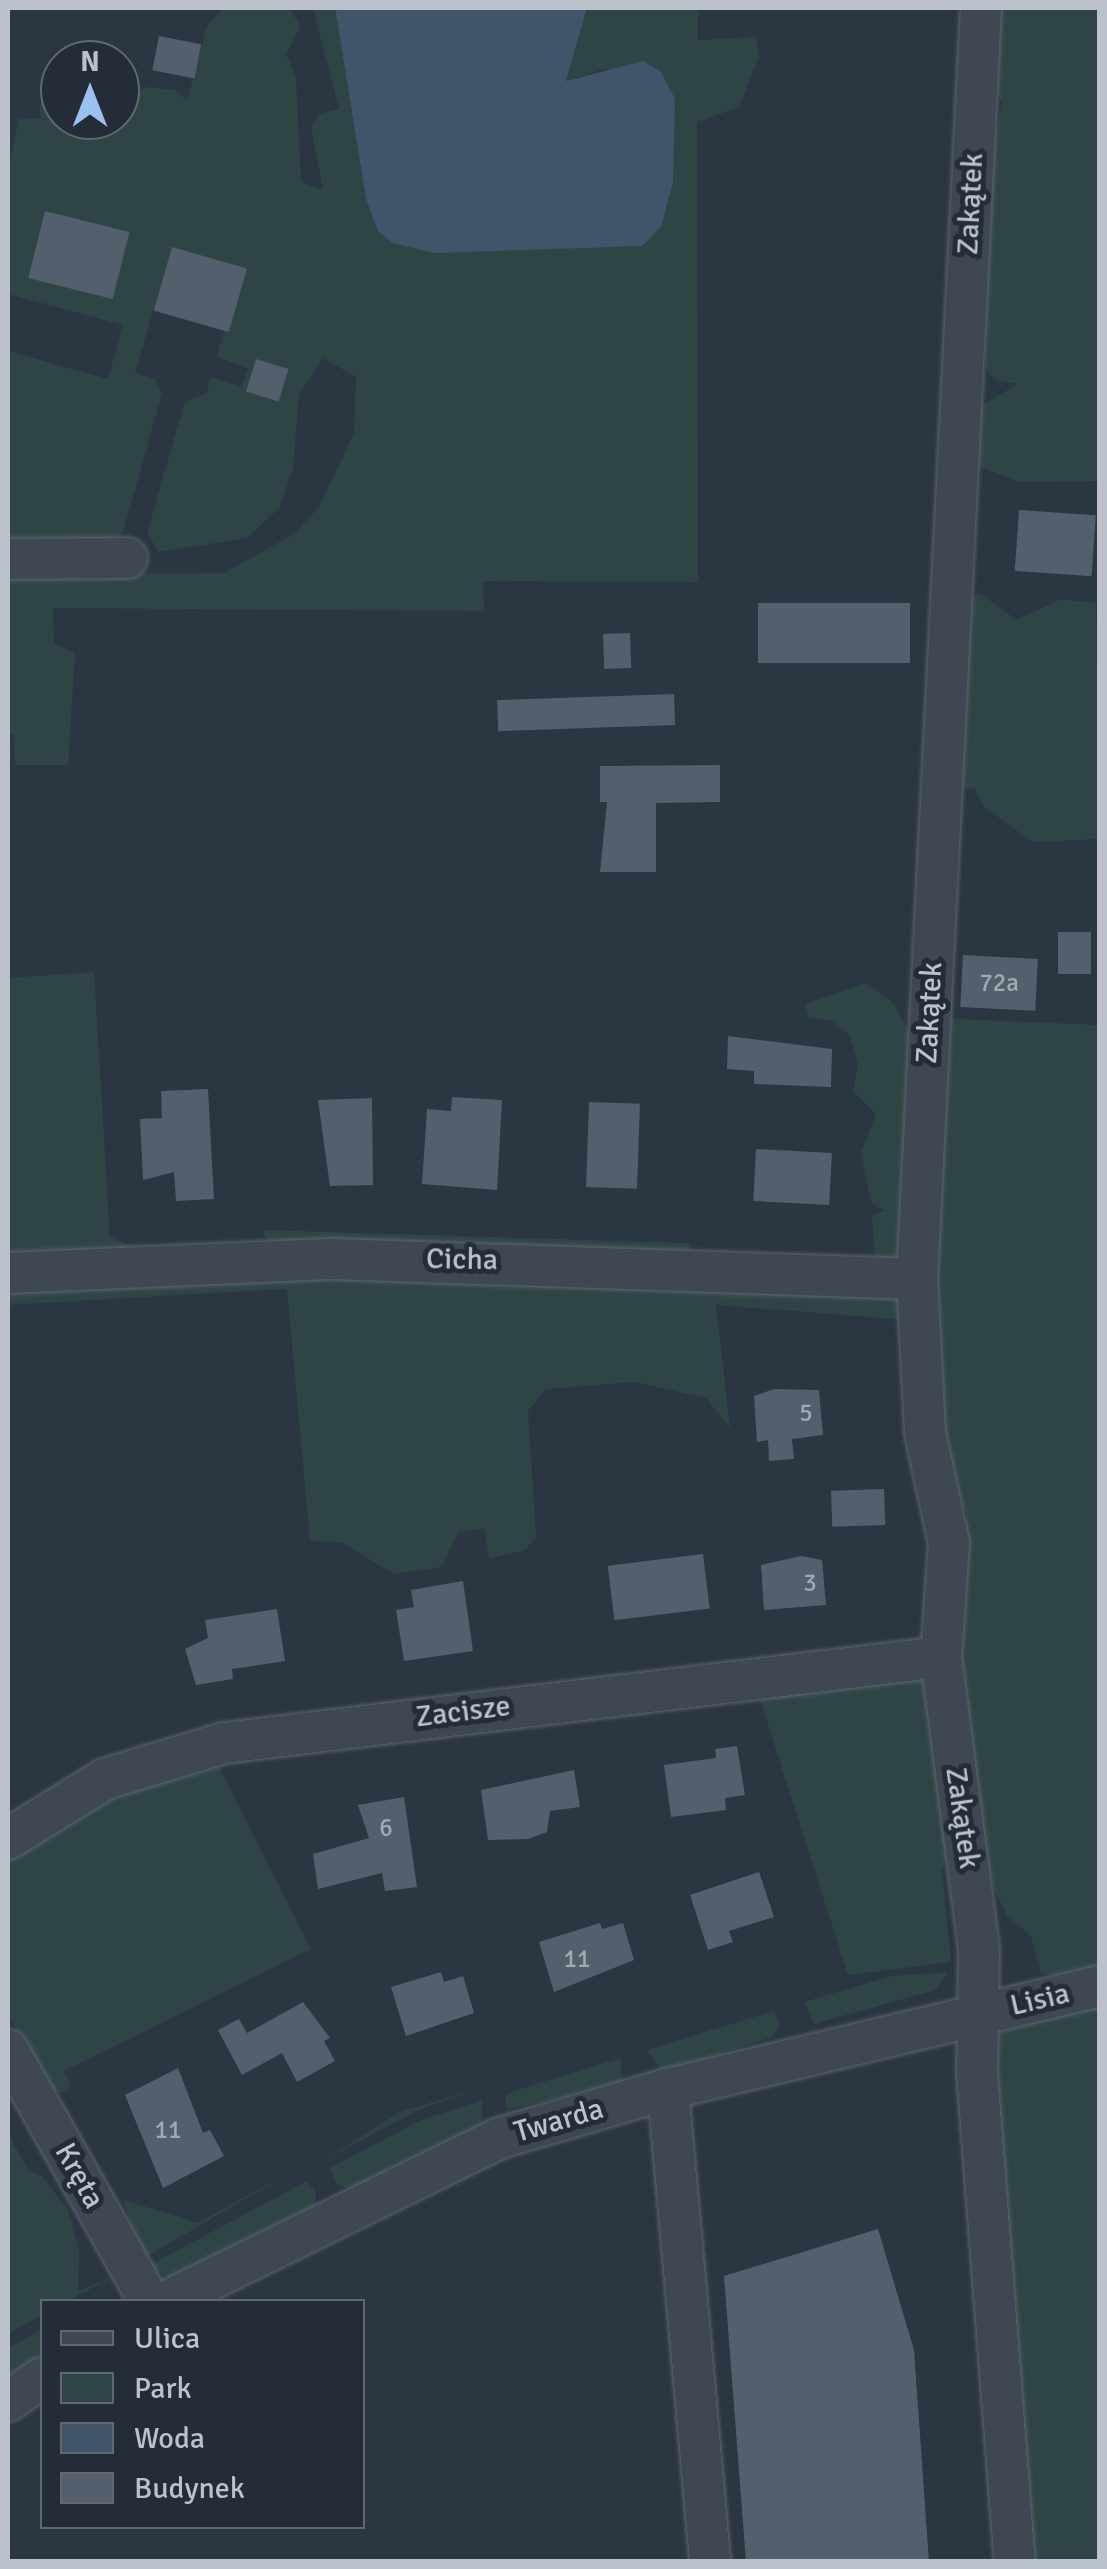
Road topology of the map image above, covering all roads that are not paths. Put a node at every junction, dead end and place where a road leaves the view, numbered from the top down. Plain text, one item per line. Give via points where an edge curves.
1 (981, 8) edge
2 (127, 558) dead end
3 (8, 559) edge
4 (8, 1273) edge
5 (917, 1279) junction
6 (940, 1657) junction
7 (8, 1839) edge
8 (1100, 1986) edge
9 (980, 2013) junction
10 (8, 2050) edge
11 (668, 2089) junction
12 (148, 2299) edge
13 (171, 2299) edge
14 (40, 2379) edge
15 (8, 2401) edge
16 (710, 2562) edge
17 (1014, 2562) edge

1 - 5 street, Zakątek
2 - 3 street
4 - 5 street, Cicha via 335,1259
5 - 6 street, Zakątek via 926,1433 949,1543
6 - 7 street, Zacisze via 224,1743 104,1779
6 - 9 street, Zakątek via 980,1951
8 - 9 street, Lisia
9 - 11 street, Twarda
9 - 17 street, Zakątek via 977,2072
10 - 12 street, Kręta
11 - 13 street, Twarda via 500,2138
11 - 16 street
14 - 15 street

